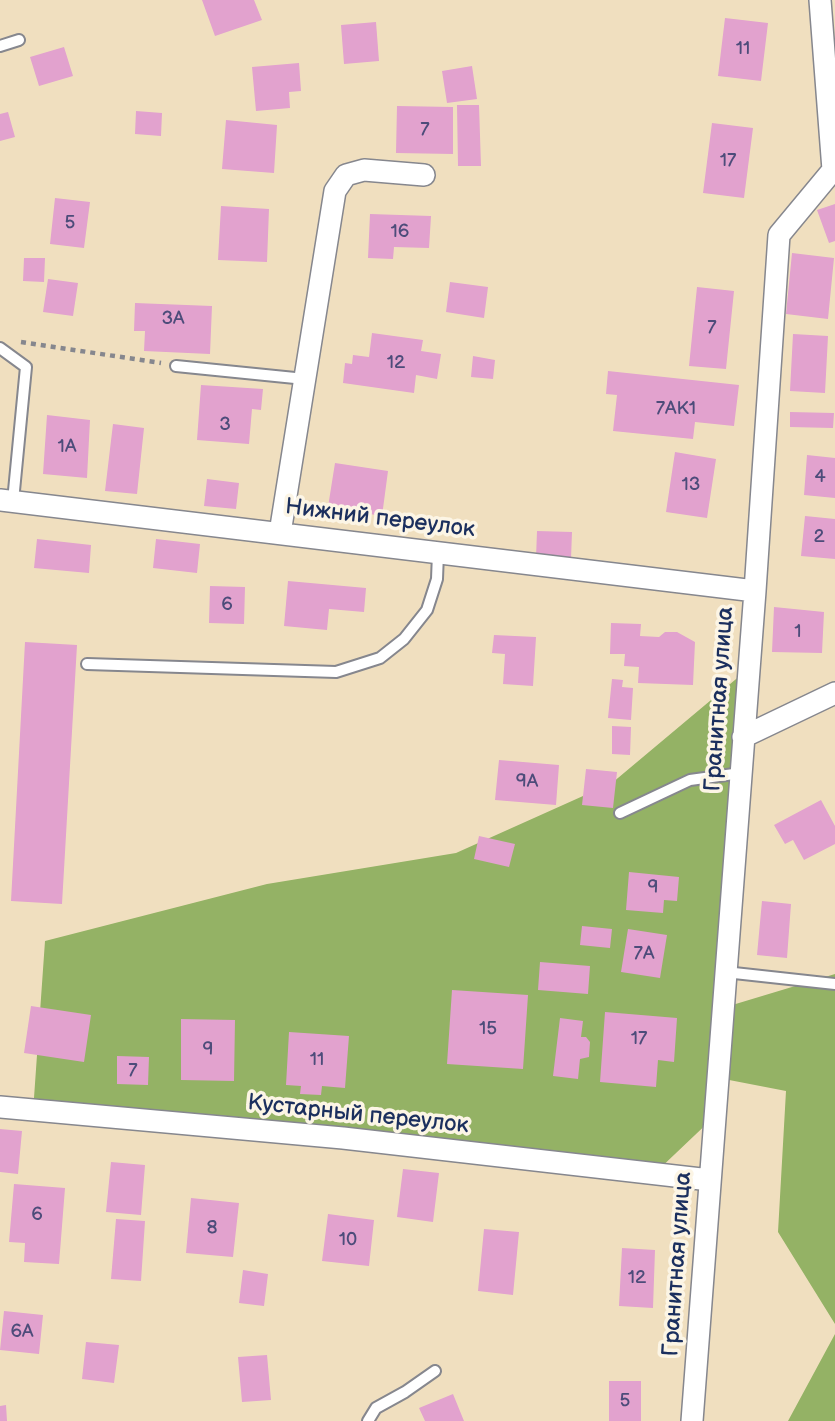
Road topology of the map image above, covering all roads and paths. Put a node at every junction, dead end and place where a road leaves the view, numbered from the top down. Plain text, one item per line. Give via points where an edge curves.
1 (820, 0) edge
2 (19, 40) dead end
3 (0, 46) edge
4 (834, 170) edge
5 (424, 175) dead end
6 (5, 345) edge
7 (176, 366) joint
8 (305, 379) junction
9 (7, 501) edge
10 (280, 533) junction
11 (438, 552) junction
12 (755, 591) junction
13 (87, 664) dead end
14 (835, 693) edge
15 (743, 737) junction
16 (741, 773) junction
17 (620, 813) dead end
18 (725, 972) junction
19 (835, 984) edge
20 (0, 1107) edge
21 (710, 1180) junction
22 (435, 1371) dead end
23 (368, 1421) edge
24 (692, 1421) edge

1 - 4 street, Гранитная улица
2 - 3 lane
4 - 12 street, Гранитная улица via 779,235
5 - 8 street via 364,170 346,175 335,191
6 - 7 path via 29,342
6 - 9 lane via 26,367
7 - 8 lane
8 - 10 street
9 - 10 street, Нижний переулок
10 - 11 street, Нижний переулок
11 - 12 street, Нижний переулок
11 - 13 lane via 437,579 427,610 380,659 336,672
12 - 15 street, Гранитная улица
14 - 15 street
15 - 16 street, Гранитная улица
16 - 17 lane via 690,780
16 - 18 street, Гранитная улица
18 - 19 lane
18 - 21 street, Гранитная улица
20 - 21 street, Кустарный переулок via 343,1138
21 - 24 street, Гранитная улица
22 - 23 lane via 376,1408

